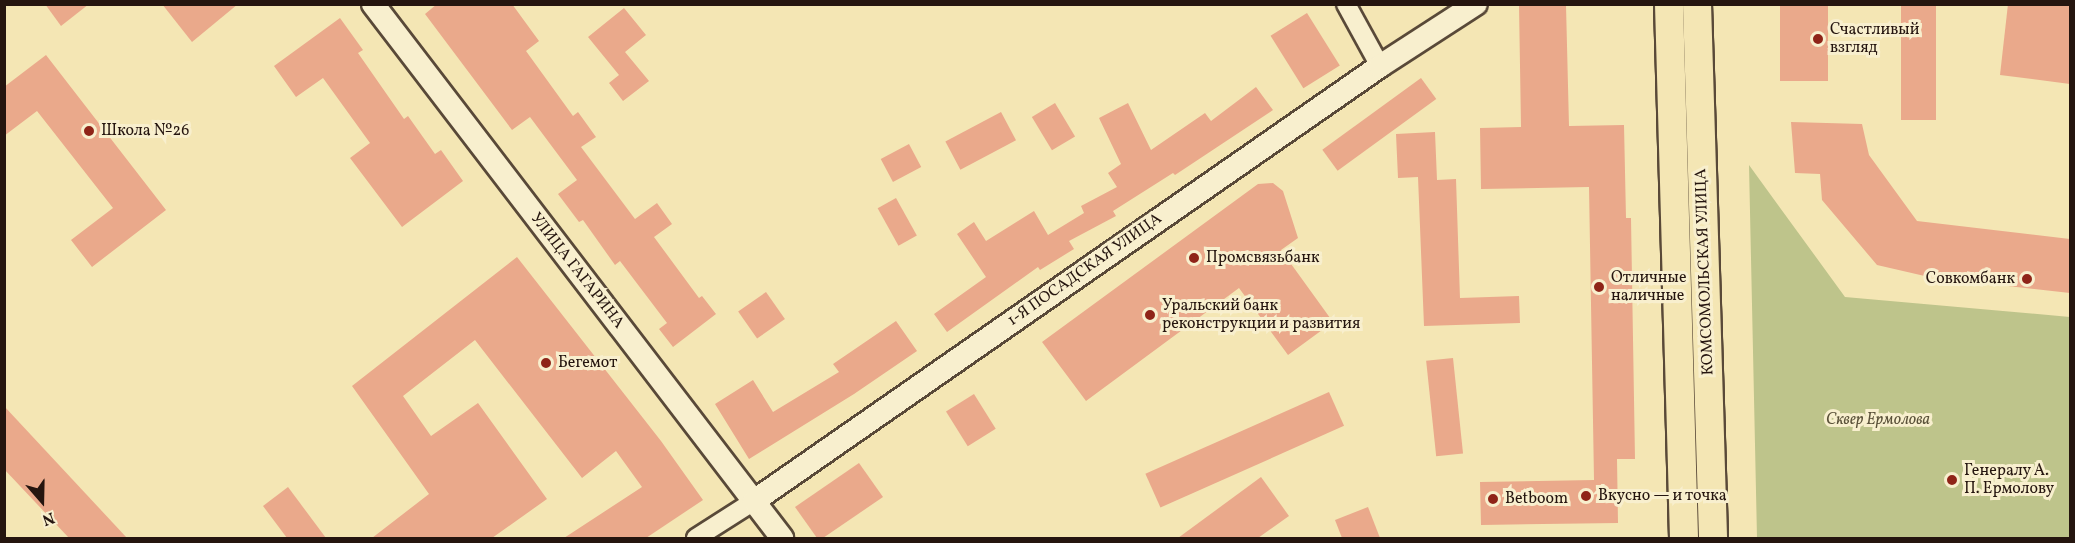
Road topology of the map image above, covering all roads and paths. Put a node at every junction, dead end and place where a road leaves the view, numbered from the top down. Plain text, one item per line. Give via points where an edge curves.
1 (373, 4) edge
2 (1346, 4) edge
3 (1476, 4) edge
4 (1669, 4) edge
5 (1697, 4) edge
6 (1380, 66) junction
7 (754, 501) junction
8 (696, 538) edge
9 (782, 538) edge
10 (1684, 538) edge
11 (1713, 538) edge

1 - 7 street, УЛИЦА ГАГАРИНА
2 - 6 street
3 - 6 street, 1-Я ПОСАДСКАЯ УЛИЦА
4 - 10 main road, КОМСОМОЛЬСКАЯ УЛИЦА
5 - 11 main road, КОМСОМОЛЬСКАЯ УЛИЦА
6 - 7 street, 1-Я ПОСАДСКАЯ УЛИЦА
7 - 8 street, 1-Я ПОСАДСКАЯ УЛИЦА
7 - 9 street, УЛИЦА ГАГАРИНА

